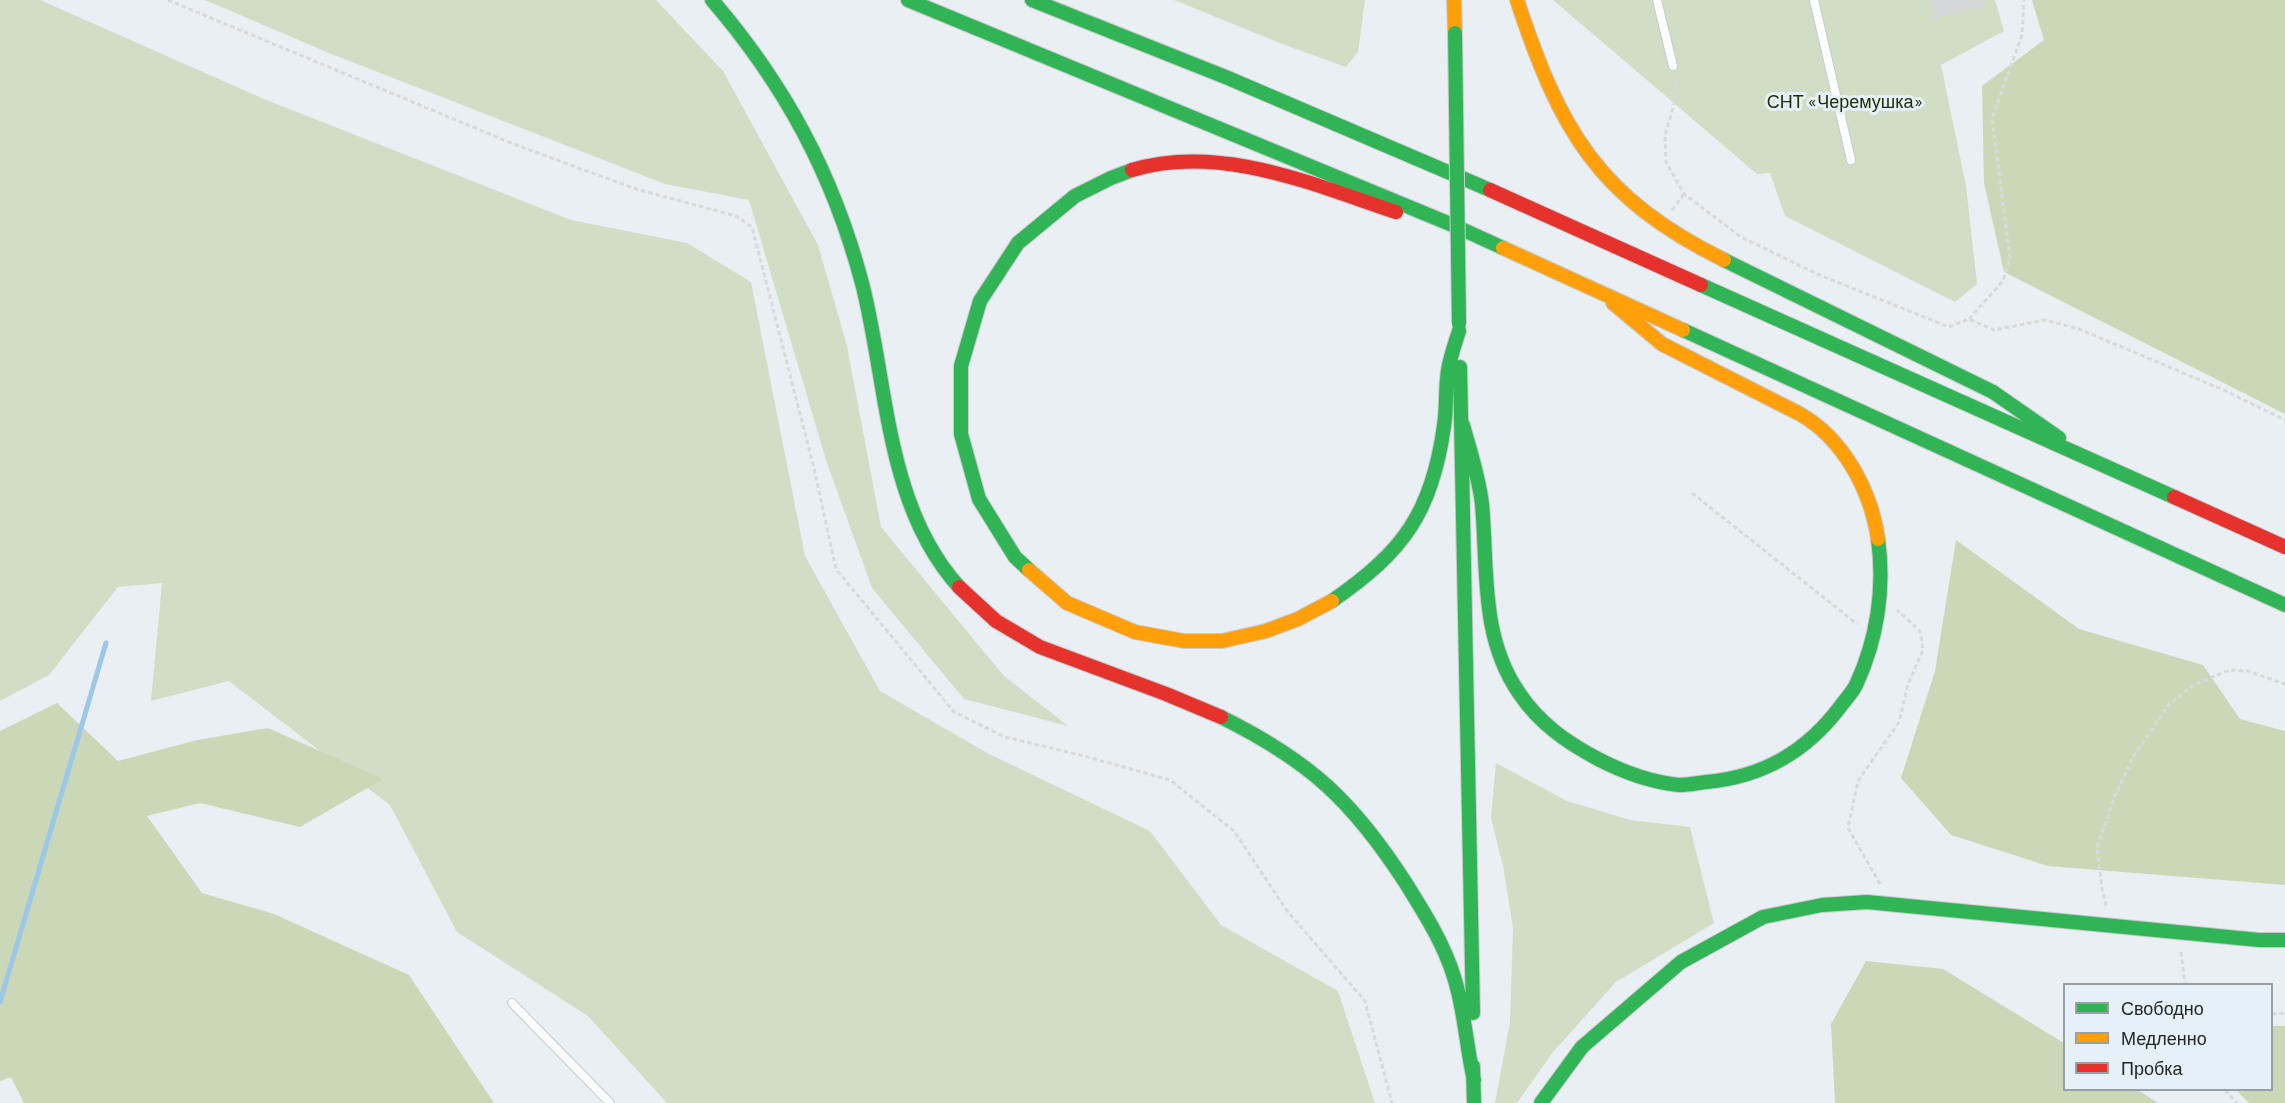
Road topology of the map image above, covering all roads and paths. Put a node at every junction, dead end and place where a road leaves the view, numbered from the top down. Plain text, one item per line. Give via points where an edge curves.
1 (168, 0) edge
2 (712, 0) edge
3 (908, 0) edge
4 (1032, 0) edge
5 (1059, 0) edge
6 (1454, 0) edge
7 (1517, 0) edge
8 (1657, 0) edge
9 (1814, 0) edge
10 (2024, 0) edge
11 (1100, 27) junction
12 (1673, 66) joint
13 (1851, 160) dead end
14 (1455, 226) junction
15 (1601, 293) junction
16 (1969, 319) junction
17 (1459, 328) junction
18 (2285, 420) edge
19 (1463, 425) junction
20 (2094, 462) junction
21 (1692, 493) dead end
22 (2285, 547) edge
23 (1882, 594) junction
24 (2285, 604) edge
25 (1874, 637) junction
26 (2285, 684) edge
27 (1892, 904) junction
28 (2111, 926) junction
29 (2178, 932) junction
30 (2285, 940) edge
31 (2185, 983) edge
32 (512, 1003) dead end
33 (1474, 1080) junction
34 (2227, 1091) edge
35 (610, 1103) edge
36 (1392, 1103) edge
37 (1474, 1103) edge
38 (1541, 1103) edge
39 (2237, 1103) edge

1 - 36 path via 511,143 636,189 736,216 752,227 836,569 954,712 1005,737 1170,780 1234,831 1287,911 1365,1001
2 - 33 main road via 765,65 794,109 825,173 858,268 902,481 916,522 945,570 989,619 1006,630 1067,659 1153,689 1235,725 1273,745 1340,797 1376,836 1431,921 1458,988
3 - 14 main road
4 - 11 main road
5 - 11 main road
6 - 17 main road, bridge
7 - 20 main road via 1538,66 1558,109 1588,159 1624,197 1704,250 1993,392
8 - 12 lane
9 - 13 lane
10 - 16 path via 2022,34 1992,118 2010,258 2003,281
11 - 20 main road via 1526,206
12 - 16 path via 1678,90 1665,135 1666,162 1684,195 1741,237 1817,274 1949,327
14 - 15 main road
14 - 17 main road via 1396,212 1270,171 1233,165 1171,163 1119,174 1096,184 1058,206 1026,232 1001,261 981,295 968,327 959,403 962,442 972,484 991,524 1013,555 1074,609 1109,626 1154,637 1227,640 1260,634 1299,620 1364,579 1419,515 1436,474 1449,365
15 - 23 main road via 1666,347 1805,417 1836,444 1867,496 1879,546
15 - 24 main road
16 - 18 path via 1994,330 2045,320 2079,329
17 - 19 main road
19 - 25 main road via 1482,507 1487,602 1505,670 1523,701 1542,722 1588,757 1615,770 1673,785 1703,785 1779,763 1824,730 1850,697 1861,678
19 - 33 main road
20 - 22 main road
21 - 25 path
23 - 25 main road
23 - 27 path via 1920,632 1923,650 1908,684 1899,722 1858,781 1848,828
26 - 28 path via 2248,671 2229,670 2195,684 2169,704 2133,757 2097,847
27 - 28 main road
27 - 38 main road via 1822,905 1762,917 1681,962 1582,1047
28 - 29 main road
29 - 30 main road
29 - 31 path
32 - 35 lane
33 - 37 main road
34 - 39 path

